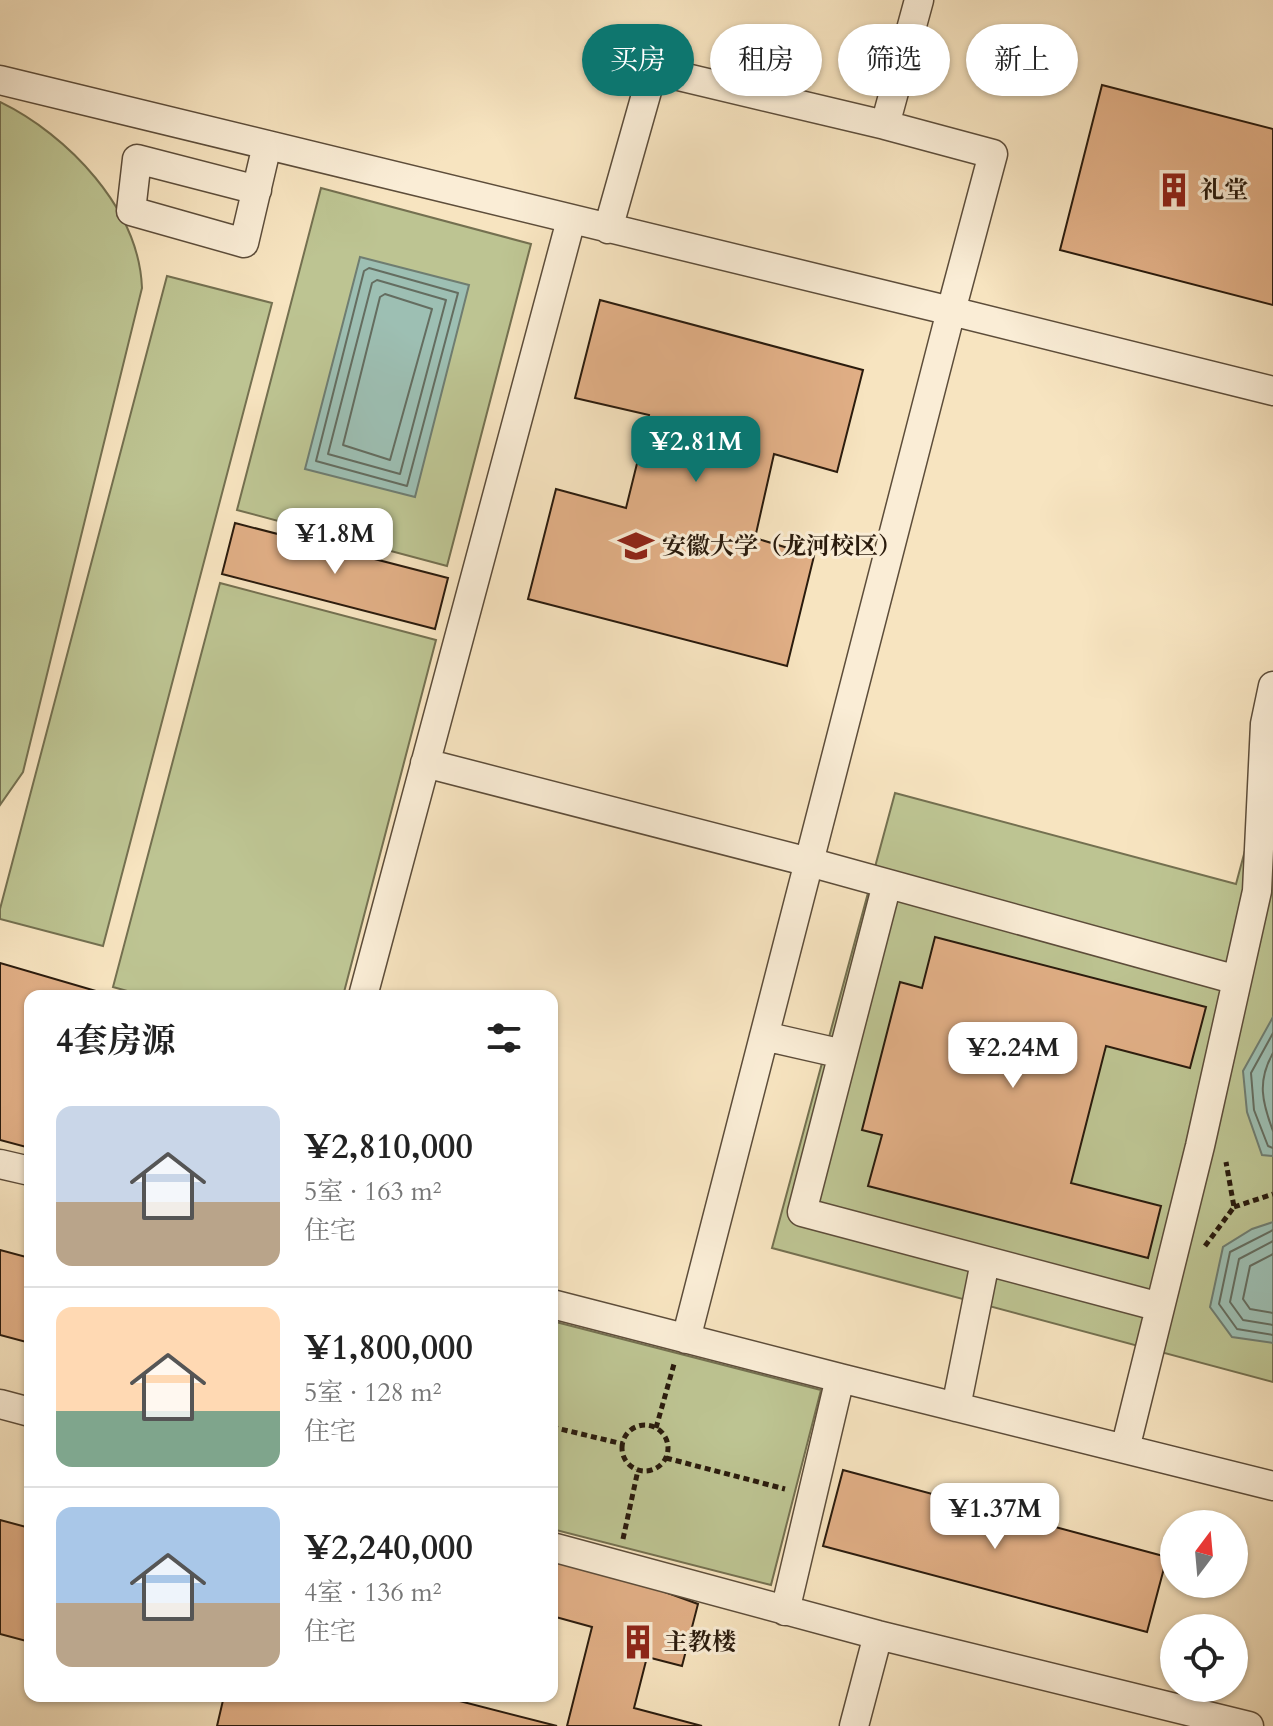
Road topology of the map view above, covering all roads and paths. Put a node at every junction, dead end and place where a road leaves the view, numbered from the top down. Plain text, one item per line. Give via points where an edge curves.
1 (919, 0) edge
2 (0, 80) edge
3 (885, 125) junction
4 (267, 145) junction
5 (257, 190) dead end
6 (571, 220) junction
7 (608, 229) junction
8 (951, 311) junction
9 (1273, 391) edge
10 (1273, 686) edge
11 (1269, 725) edge
12 (425, 763) junction
13 (809, 862) junction
14 (887, 884) junction
15 (1237, 980) junction
16 (365, 990) edge
17 (764, 1036) junction
18 (843, 1054) junction
19 (0, 1164) edge
20 (24, 1170) edge
21 (1273, 1194) edge
22 (1234, 1207) dead end
23 (985, 1262) junction
24 (558, 1306) edge
25 (1160, 1307) junction
26 (683, 1338) junction
27 (840, 1378) junction
28 (0, 1404) edge
29 (956, 1407) junction
30 (24, 1410) edge
31 (558, 1428) edge
32 (656, 1428) junction
33 (623, 1444) junction
34 (1125, 1449) junction
35 (666, 1458) junction
36 (638, 1470) junction
37 (1273, 1486) edge
38 (812, 1496) junction
39 (558, 1549) edge
40 (618, 1565) junction
41 (785, 1611) junction
42 (878, 1635) junction
43 (854, 1726) edge
44 (1249, 1726) edge

1 - 3 lane
2 - 4 lane
3 - 7 lane via 653,70
3 - 8 lane via 993,154
4 - 5 lane
4 - 6 lane
6 - 7 lane
6 - 12 lane
7 - 8 lane
8 - 9 lane
8 - 13 lane
10 - 11 lane
11 - 15 lane via 1257,891
12 - 13 lane
12 - 16 lane
13 - 14 lane
13 - 17 lane
14 - 15 lane
14 - 18 lane
15 - 25 lane
17 - 18 lane
17 - 26 lane
18 - 23 lane via 802,1212
19 - 20 lane
21 - 22 path
23 - 25 lane
23 - 29 lane
24 - 26 lane
25 - 34 lane
26 - 27 lane
26 - 32 path
27 - 29 lane
27 - 38 lane
28 - 30 lane
29 - 34 lane
31 - 33 path
32 - 33 path via 635,1428
32 - 35 path via 668,1444
33 - 36 path via 628,1463
34 - 37 lane
35 - 36 path via 651,1471
35 - 38 path
36 - 40 path
38 - 41 lane
39 - 40 lane
40 - 41 lane
41 - 42 lane
42 - 43 lane
42 - 44 lane

